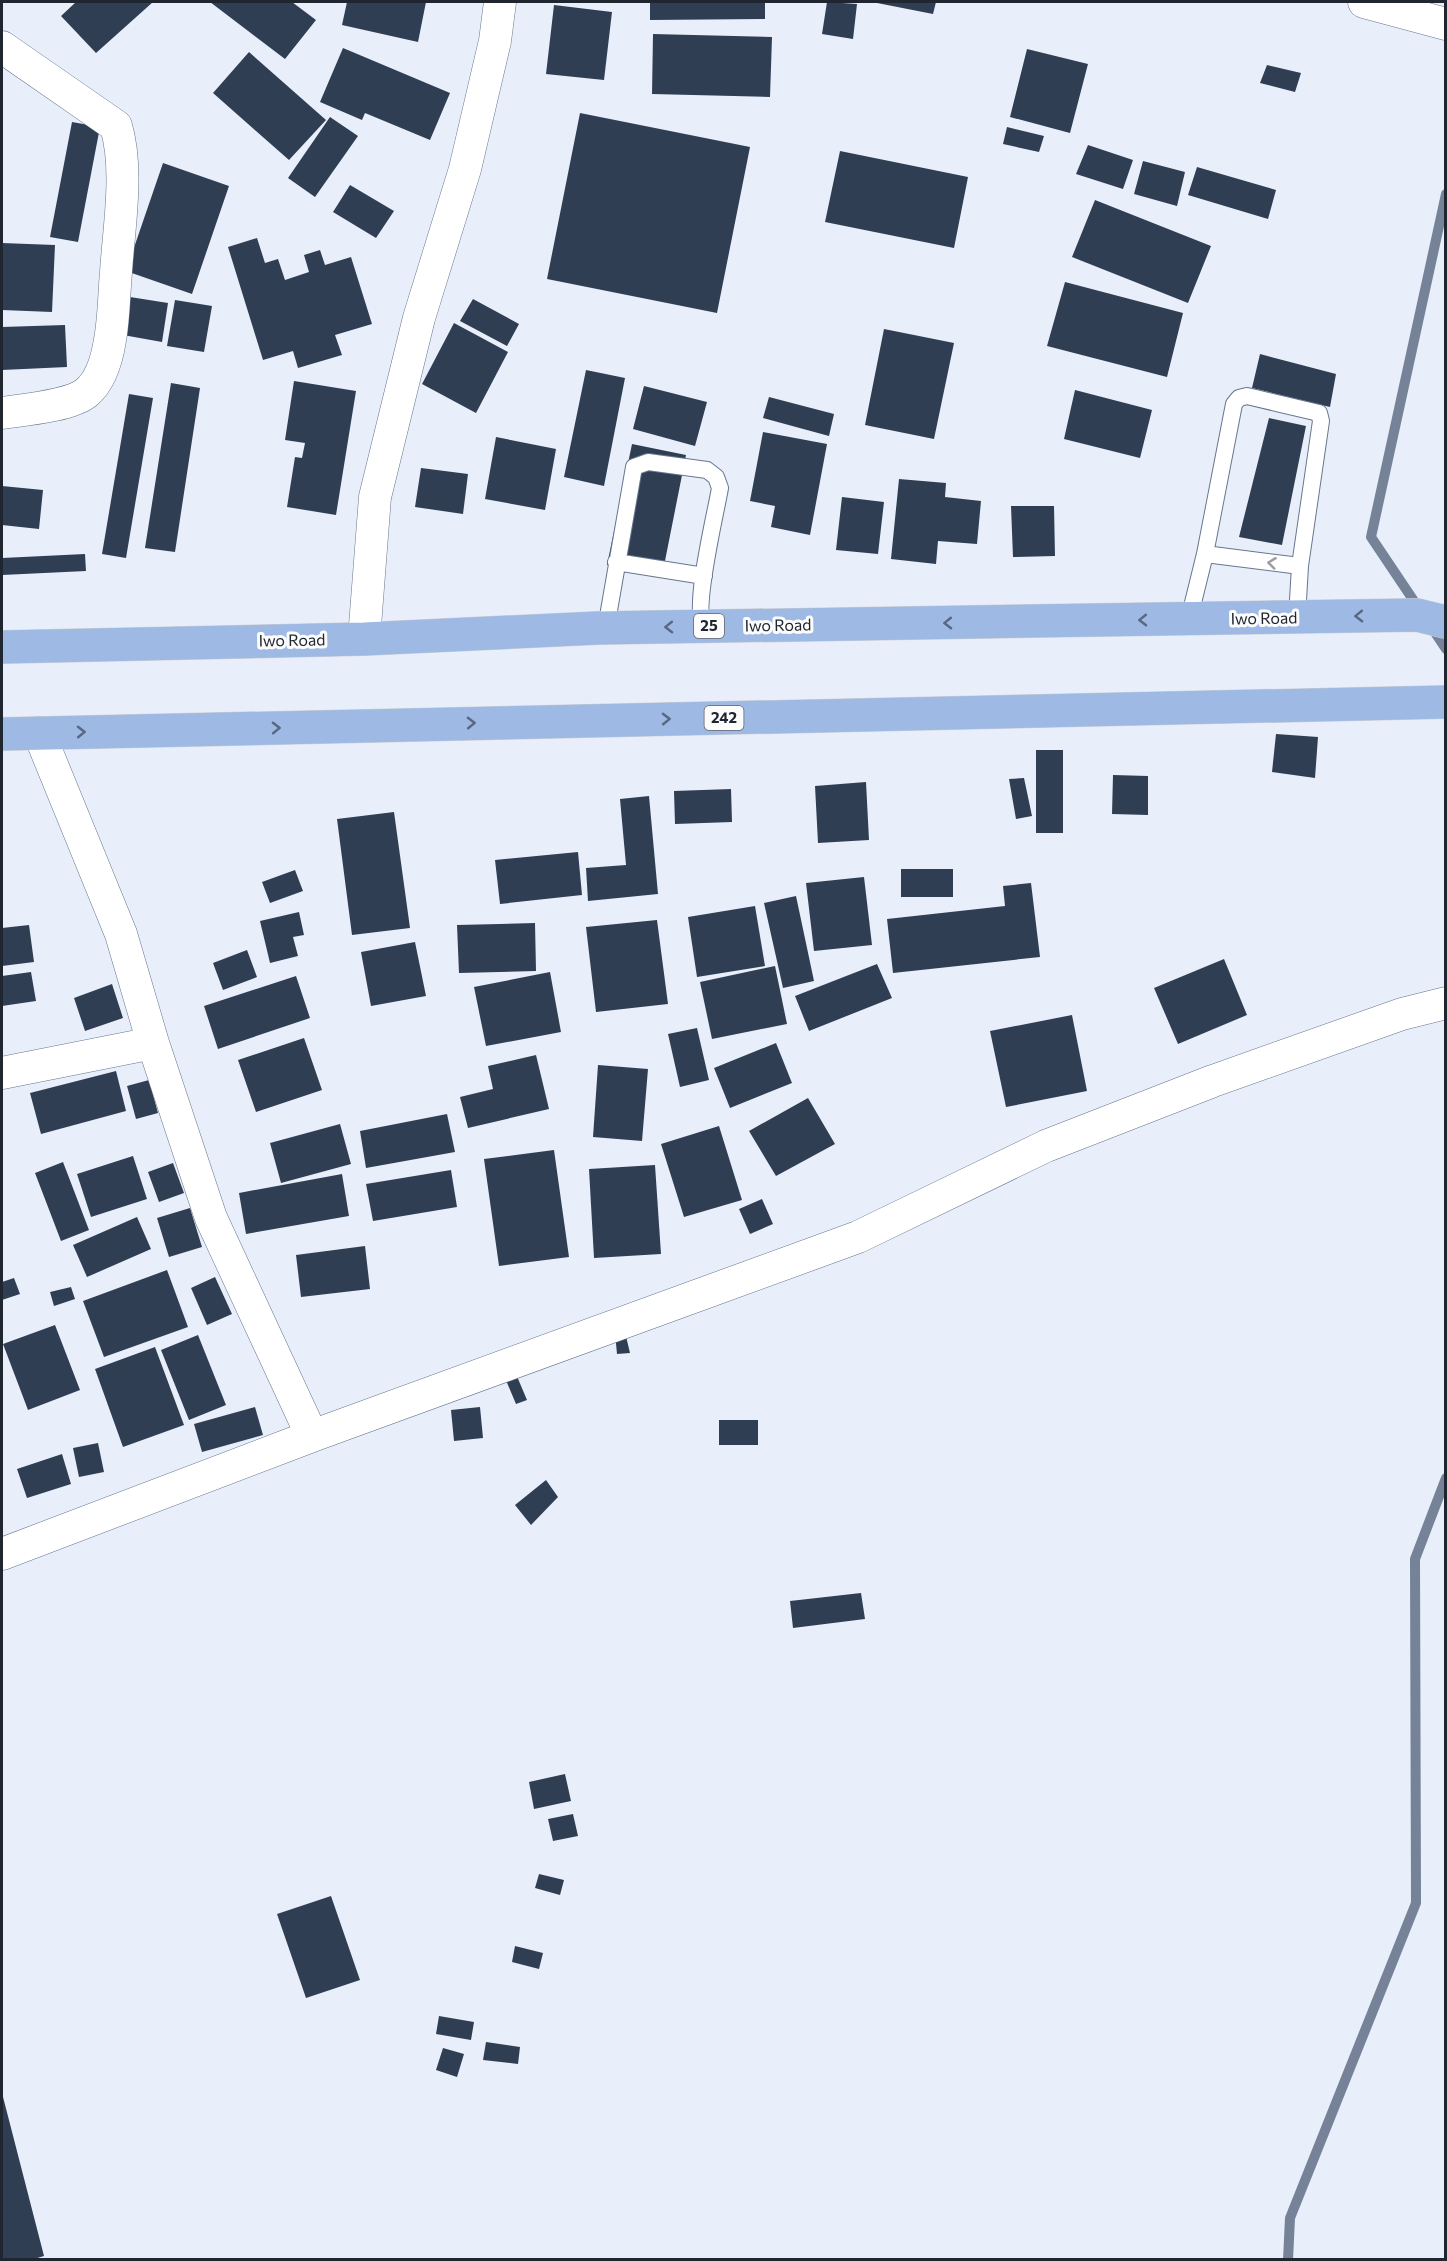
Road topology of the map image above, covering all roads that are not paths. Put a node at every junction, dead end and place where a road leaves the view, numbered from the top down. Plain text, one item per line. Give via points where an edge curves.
1 (500, 2) edge
2 (1364, 2) edge
3 (1446, 24) edge
4 (2, 47) edge
5 (2, 413) edge
6 (1205, 554) junction
7 (616, 562) junction
8 (1300, 566) junction
9 (704, 576) junction
10 (1297, 617) junction
11 (1189, 619) junction
12 (1431, 619) edge
13 (704, 626) junction
14 (598, 628) junction
15 (364, 639) junction
16 (2, 647) edge
17 (1446, 702) edge
18 (39, 733) junction
19 (2, 734) edge
20 (1446, 1003) edge
21 (153, 1043) junction
22 (2, 1073) edge
23 (312, 1436) junction
24 (2, 1554) edge

1 - 15 street via 495,41 465,169 419,318 375,497
2 - 3 street
4 - 5 street via 116,126 122,145 110,340 100,374 85,394 73,400
8 -> 6 lane
6 - 8 lane via 1234,404 1247,396 1319,412 1321,421
6 - 11 lane
7 - 9 lane
7 - 9 lane via 634,467 648,462 706,470 716,477 720,488
7 - 14 lane via 607,622
8 - 10 lane
9 - 13 lane via 700,621
10 - 11 main road, Iwo Road / 25
12 -> 10 main road, Iwo Road / 25
11 -> 13 main road, Iwo Road / 25
13 -> 14 main road, Iwo Road / 25
14 - 15 main road, Iwo Road / 25
15 - 16 main road, Iwo Road / 25
18 -> 17 main road, 242
18 - 19 main road, 242
18 - 21 street via 121,934
20 - 23 street via 1402,1014 1213,1081 1046,1146 858,1237
21 - 22 street
21 - 23 street via 211,1218
23 - 24 street

